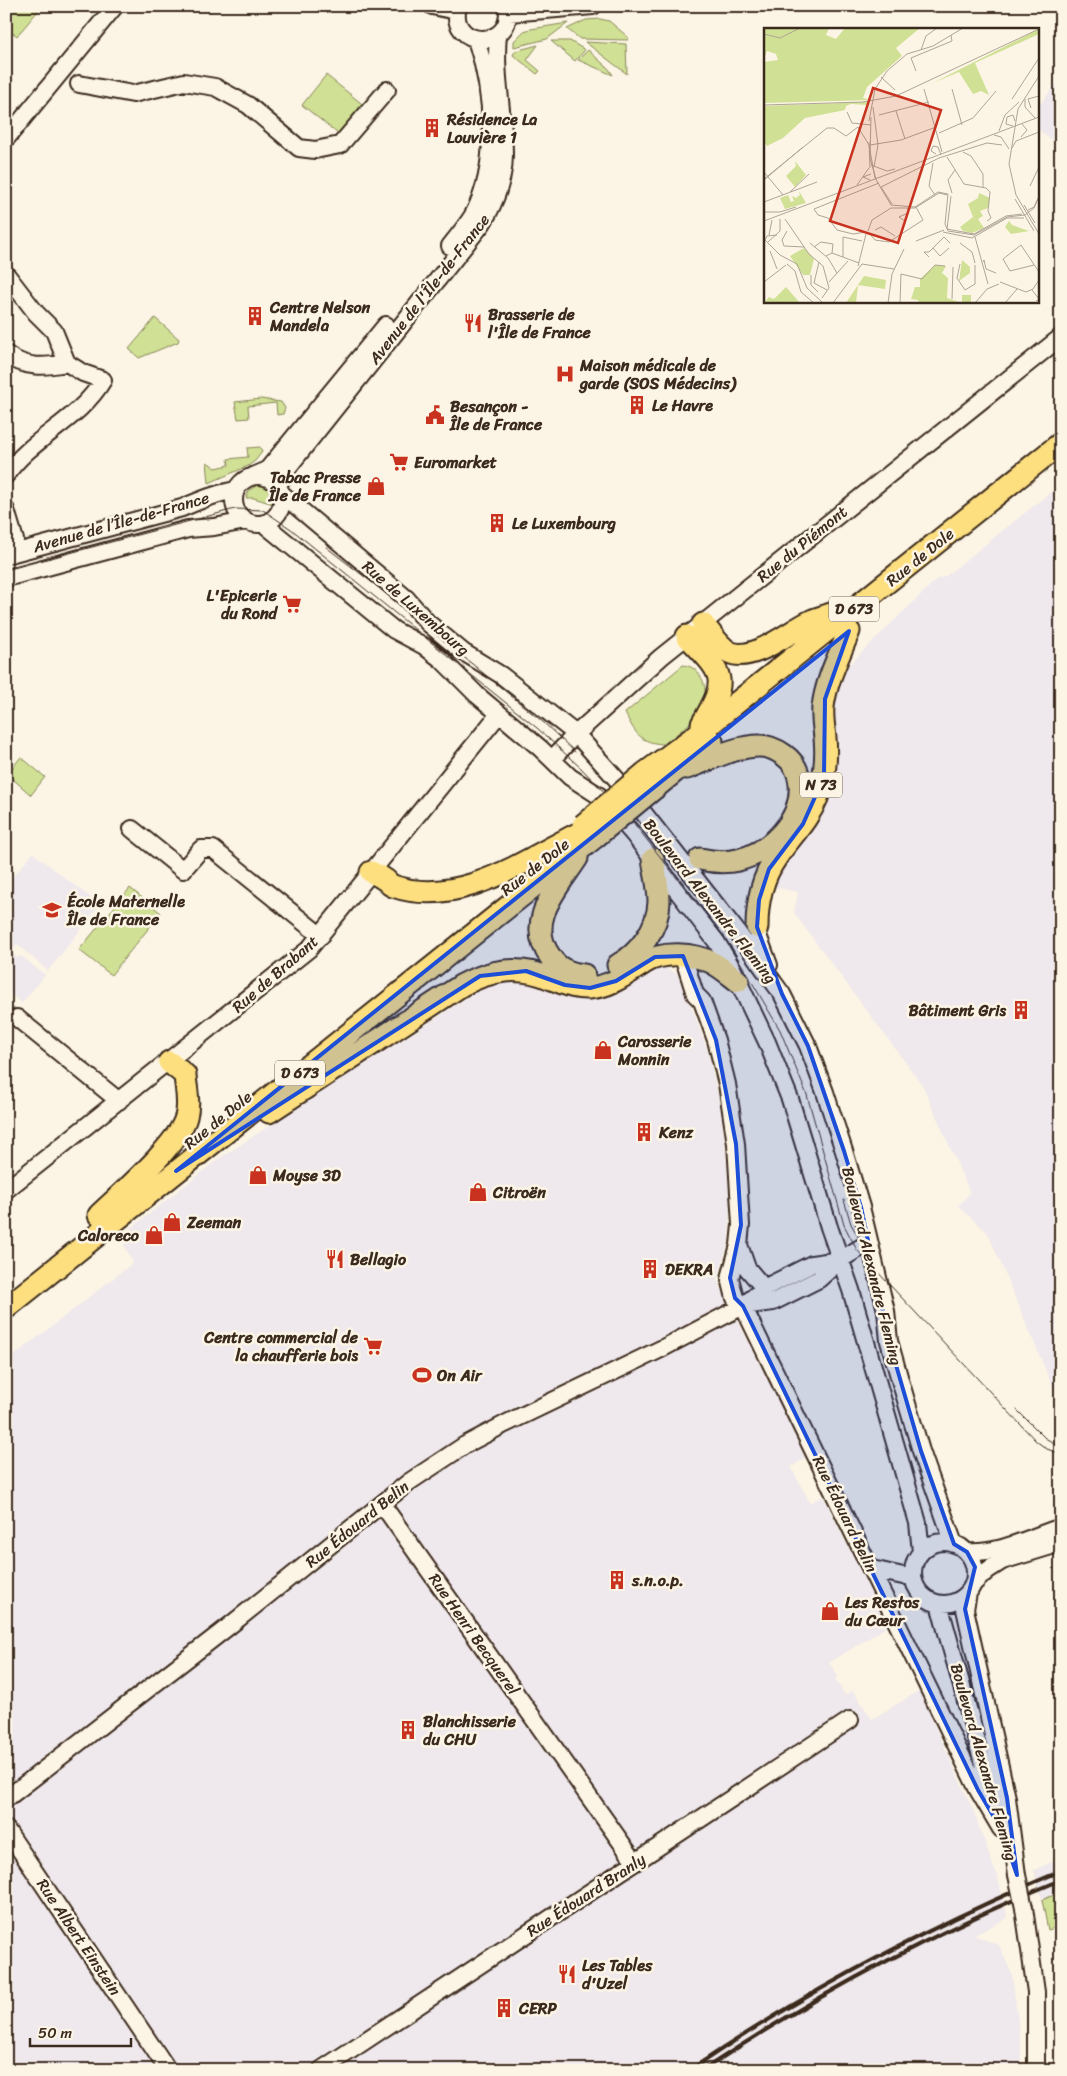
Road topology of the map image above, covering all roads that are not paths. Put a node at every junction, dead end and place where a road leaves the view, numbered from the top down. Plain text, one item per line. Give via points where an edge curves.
1 (115, 6) edge
2 (432, 6) edge
3 (593, 6) edge
4 (457, 9) edge
5 (508, 9) edge
6 (498, 35) junction
7 (476, 39) junction
8 (79, 84) dead end
9 (387, 90) dead end
10 (6, 139) edge
11 (6, 274) edge
12 (1061, 337) edge
13 (6, 354) edge
14 (67, 363) junction
15 (1061, 443) edge
16 (1061, 461) edge
17 (6, 475) edge
18 (253, 476) junction
19 (235, 490) junction
20 (280, 490) junction
21 (6, 510) edge
22 (246, 521) junction
23 (264, 524) junction
24 (15, 540) dead end
25 (6, 555) edge
26 (6, 578) edge
27 (860, 604) junction
28 (695, 630) junction
29 (849, 631) junction
30 (499, 714) junction
31 (576, 734) junction
32 (694, 738) junction
33 (552, 759) junction
34 (673, 773) junction
35 (651, 780) junction
36 (132, 829) dead end
37 (585, 835) junction
38 (674, 853) junction
39 (653, 859) junction
40 (700, 859) joint
41 (370, 872) junction
42 (757, 927) joint
43 (321, 936) junction
44 (683, 956) junction
45 (738, 981) junction
46 (782, 994) junction
47 (17, 1018) dead end
48 (169, 1062) junction
49 (119, 1101) junction
50 (176, 1172) junction
51 (6, 1190) edge
52 (99, 1215) junction
53 (868, 1243) junction
54 (739, 1245) junction
55 (840, 1260) junction
56 (764, 1288) junction
57 (6, 1290) edge
58 (743, 1306) junction
59 (6, 1308) edge
60 (382, 1504) junction
61 (1061, 1527) edge
62 (1061, 1543) edge
63 (961, 1548) junction
64 (921, 1552) junction
65 (872, 1569) junction
66 (913, 1576) junction
67 (971, 1588) junction
68 (939, 1604) junction
69 (850, 1720) dead end
70 (6, 1799) edge
71 (6, 1829) edge
72 (1001, 1829) junction
73 (635, 1862) junction
74 (1017, 1875) junction
75 (168, 2070) edge
76 (321, 2070) edge
77 (1036, 2070) edge

1 - 10 street
2 - 4 street
3 - 5 street
4 - 7 street via 461,28
5 - 6 street via 508,21
6 - 7 street via 485,40
6 - 20 street, Avenue de l'Île-de-France via 496,55 504,156 492,208 290,465
7 - 18 street, Avenue de l'Île-de-France via 486,80 490,145 486,178 474,213 454,242 267,470
8 - 9 street via 133,94 184,82 215,87 248,105 300,148 315,150 340,145
11 - 14 street via 54,331
12 - 28 street, Rue du Piémont
13 - 14 street via 15,361 36,367
14 - 17 street via 103,380 84,405 29,449
15 - 27 main road, Rue de Dole / D 673
16 - 29 main road, Rue de Dole / D 673
18 - 19 street via 245,479
18 - 20 street via 271,479
19 - 22 street via 235,509
19 - 25 street, Avenue de l’Île-de-France via 209,496 182,508
20 - 23 street via 280,512
20 - 31 street, Rue de Luxembourg via 407,599 428,623 463,652 501,675
21 - 24 street
22 - 23 street
22 - 26 street, Avenue de l’Île-de-France via 188,529
23 - 30 street, Rue de Luxembourg via 394,630 430,650
27 - 28 main road via 812,620 761,650 747,654 730,652
27 - 32 main road, Rue de Dole / D 673
28 - 31 street, Rue du Piémont
28 - 32 main road via 718,672 720,682 716,702
29 - 34 main road, Rue de Dole / D 673
29 - 42 main road, N 73 via 825,699 826,758 821,787 804,824 769,869 759,900
30 - 33 street, Rue de Luxembourg
30 - 41 street, Rue de Brabant
31 - 33 street, Rue du Piémont
31 - 38 street, Boulevard Alexandre Fleming via 620,783
32 - 35 main road, Rue de Dole / D 673
33 - 39 street, Boulevard Alexandre Fleming via 570,777 600,797
34 - 35 main road, Rue de Dole / D 673
34 - 40 main road via 749,747 762,746 787,758 796,768 800,780 799,805 779,837 737,861
35 - 37 main road, Rue de Dole / D 673, bridge
36 - 43 street via 183,870 201,849 213,849
37 - 39 main road via 546,904 539,930 543,946 553,962 565,970 593,975 621,964 633,955 651,932 659,903
37 - 41 main road via 505,872 458,889 408,890 389,885
37 - 50 main road, Rue de Dole / D 673
37 - 52 main road, Rue de Dole / D 673
38 - 40 street
38 - 46 street, Boulevard Alexandre Fleming via 747,944
39 - 45 street, Boulevard Alexandre Fleming via 716,941
41 - 43 street, Rue de Brabant
42 - 46 street, N 73
43 - 48 street, Rue de Brabant via 295,962
44 - 45 main road via 713,963
44 - 50 main road via 655,958 616,981 590,988 565,985 526,971 497,971 480,976
44 - 54 street, Rue Édouard Belin via 695,994 702,1001 716,1040 727,1084 741,1200
45 - 55 street, Boulevard Alexandre Fleming via 790,1099
46 - 53 street, Boulevard Alexandre Fleming via 808,1046 825,1092 861,1207
47 - 49 street
48 - 49 street, Rue de Brabant
48 - 52 main road via 185,1075 189,1103 186,1118 174,1140
49 - 51 street, Rue de Brabant
50 - 59 main road, Rue de Dole / D 673
52 - 57 main road, Rue de Dole / D 673
53 - 55 street, Rue Édouard Belin
53 - 63 street, Boulevard Alexandre Fleming via 886,1312 889,1341 921,1451
54 - 56 street, Rue Édouard Belin via 747,1268
54 - 58 street, Rue Édouard Belin via 730,1278 735,1298
55 - 56 street via 812,1264
55 - 58 street, Rue Édouard Belin via 819,1278 773,1302
55 - 64 street, Boulevard Alexandre Fleming via 918,1523
56 - 58 street
58 - 60 street, Rue Édouard Belin via 465,1445
58 - 65 street, Rue Édouard Belin
60 - 70 street, Rue Édouard Belin
60 - 73 street, Rue Henri Becquerel
61 - 63 street via 1032,1536 1019,1544 982,1553
62 - 67 street via 1002,1561
63 - 64 street via 936,1543
63 - 67 street via 975,1567
64 - 66 street via 916,1559
65 - 66 street
65 - 72 street, Rue Édouard Belin via 978,1790
66 - 68 street via 921,1594
67 - 68 street via 960,1600
67 - 74 street, Boulevard Alexandre Fleming via 965,1609 1007,1798
68 - 72 street, Boulevard Alexandre Fleming
69 - 73 street, Rue Édouard Branly
71 - 75 street, Rue Albert Einstein
72 - 74 street, Boulevard Alexandre Fleming
73 - 76 street, Rue Édouard Branly
74 - 77 street, bridge via 1036,1992

